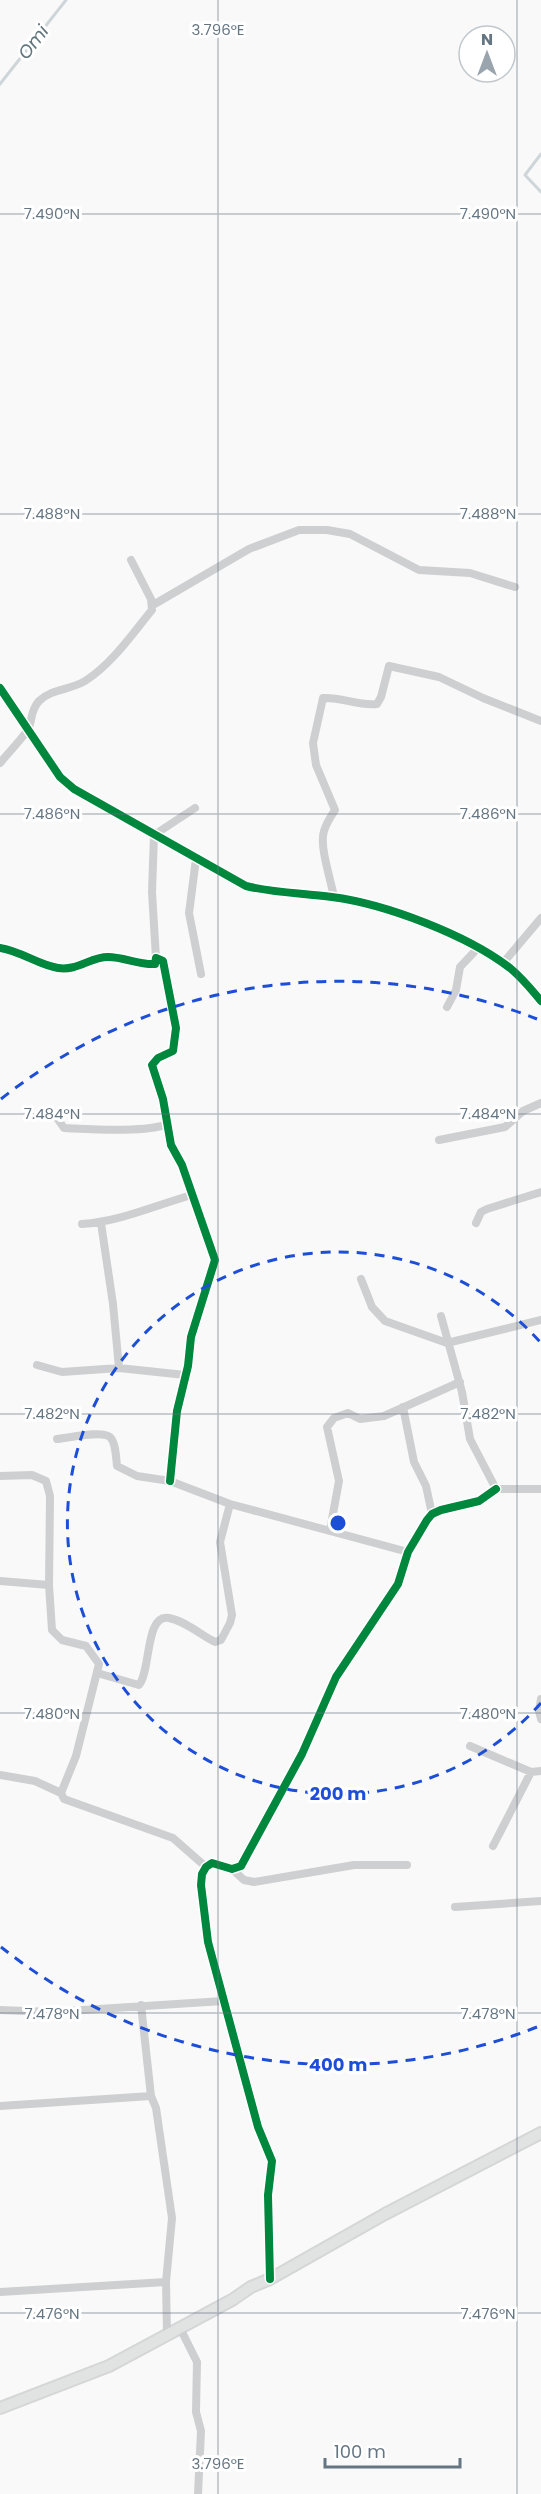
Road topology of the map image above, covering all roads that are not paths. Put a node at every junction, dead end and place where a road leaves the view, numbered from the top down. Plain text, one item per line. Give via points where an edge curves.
1 (131, 560) dead end
2 (515, 587) dead end
3 (153, 605) junction
4 (0, 688) edge
5 (541, 720) edge
6 (29, 729) junction
7 (0, 763) edge
8 (195, 808) dead end
9 (154, 835) junction
10 (196, 859) junction
11 (334, 897) junction
12 (541, 918) edge
13 (0, 948) edge
14 (477, 949) junction
15 (156, 958) junction
16 (503, 963) junction
17 (201, 974) dead end
18 (541, 1002) edge
19 (447, 1007) dead end
20 (541, 1102) edge
21 (52, 1111) dead end
22 (167, 1124) junction
23 (439, 1140) dead end
24 (541, 1192) edge
25 (192, 1195) junction
26 (476, 1222) dead end
27 (101, 1223) junction
28 (82, 1224) dead end
29 (361, 1279) dead end
30 (441, 1316) dead end
31 (541, 1320) edge
32 (447, 1343) junction
33 (37, 1365) dead end
34 (119, 1368) junction
35 (185, 1375) junction
36 (460, 1382) junction
37 (403, 1407) junction
38 (57, 1439) dead end
39 (0, 1476) edge
40 (170, 1481) junction
41 (496, 1489) junction
42 (541, 1489) edge
43 (230, 1504) junction
44 (432, 1514) junction
45 (330, 1530) junction
46 (408, 1552) junction
47 (0, 1581) edge
48 (49, 1586) junction
49 (96, 1673) junction
50 (541, 1699) edge
51 (541, 1719) edge
52 (470, 1746) dead end
53 (541, 1771) edge
54 (531, 1772) junction
55 (0, 1774) edge
56 (61, 1793) junction
57 (493, 1846) dead end
58 (407, 1865) dead end
59 (206, 1867) junction
60 (232, 1869) junction
61 (541, 1901) edge
62 (455, 1907) dead end
63 (223, 2001) junction
64 (141, 2005) junction
65 (0, 2010) edge
66 (151, 2096) junction
67 (0, 2106) edge
68 (541, 2133) edge
69 (270, 2279) junction
70 (166, 2282) junction
71 (0, 2292) edge
72 (180, 2328) junction
73 (167, 2335) junction
74 (0, 2408) edge
75 (198, 2494) edge

1 - 3 street
2 - 3 street via 470,573 419,570 350,534 299,530 249,549
3 - 6 street via 153,610 90,678 40,700
4 - 6 street
5 - 11 street via 439,677 388,666 377,704 323,698 313,743 316,765 335,810 323,831 322,848
6 - 7 street
6 - 9 street via 60,777 74,789
8 - 9 street
9 - 10 street
9 - 15 street
10 - 11 street via 246,886
10 - 17 street via 189,914
11 - 14 street via 384,908
12 - 16 street
13 - 15 street via 57,968 76,968 96,958 155,964
14 - 16 street
14 - 19 street via 460,967 456,990
15 - 22 street via 162,961 176,1028 173,1051 153,1065
16 - 18 street
20 - 23 street via 505,1127
21 - 22 street via 64,1128 134,1129
22 - 25 street
24 - 26 street via 487,1209
25 - 27 street
25 - 35 street via 215,1260 191,1337
27 - 28 street
27 - 34 street
29 - 32 street via 372,1307 385,1322
30 - 32 street
31 - 32 street
32 - 36 street
33 - 34 street via 62,1372
34 - 35 street
35 - 40 street
36 - 37 street
36 - 41 street via 470,1439
37 - 44 street via 414,1462 426,1486
37 - 45 street via 384,1416 360,1419 348,1413 334,1418 327,1427 339,1481
38 - 40 street via 106,1435 114,1443 117,1466 121,1469
39 - 48 street via 32,1475 46,1481 50,1496
40 - 43 street
41 - 42 street
41 - 44 street via 479,1501
43 - 45 street
43 - 49 street via 220,1542 232,1614 221,1640 163,1618 152,1631 145,1675 139,1684
44 - 46 street
45 - 46 street
46 - 60 street via 398,1584 336,1677 302,1754 241,1866
47 - 48 street
48 - 49 street via 52,1630 62,1640 86,1646 99,1664
49 - 56 street via 76,1756
50 - 51 street
52 - 54 street
53 - 54 street
54 - 57 street
55 - 56 street via 35,1781
56 - 59 street via 64,1799 173,1838
58 - 60 street via 354,1865 254,1882 244,1880
59 - 60 street via 219,1863
59 - 63 street via 201,1885 208,1942
61 - 62 street
63 - 64 street
63 - 69 street via 258,2127 272,2162 268,2195
64 - 65 street via 52,2012
64 - 66 street
66 - 67 street
66 - 70 street via 172,2218
68 - 69 main road
69 - 72 main road
70 - 71 street
70 - 73 street
72 - 73 main road
72 - 75 street via 197,2362 196,2412 201,2431
73 - 74 main road via 109,2366

